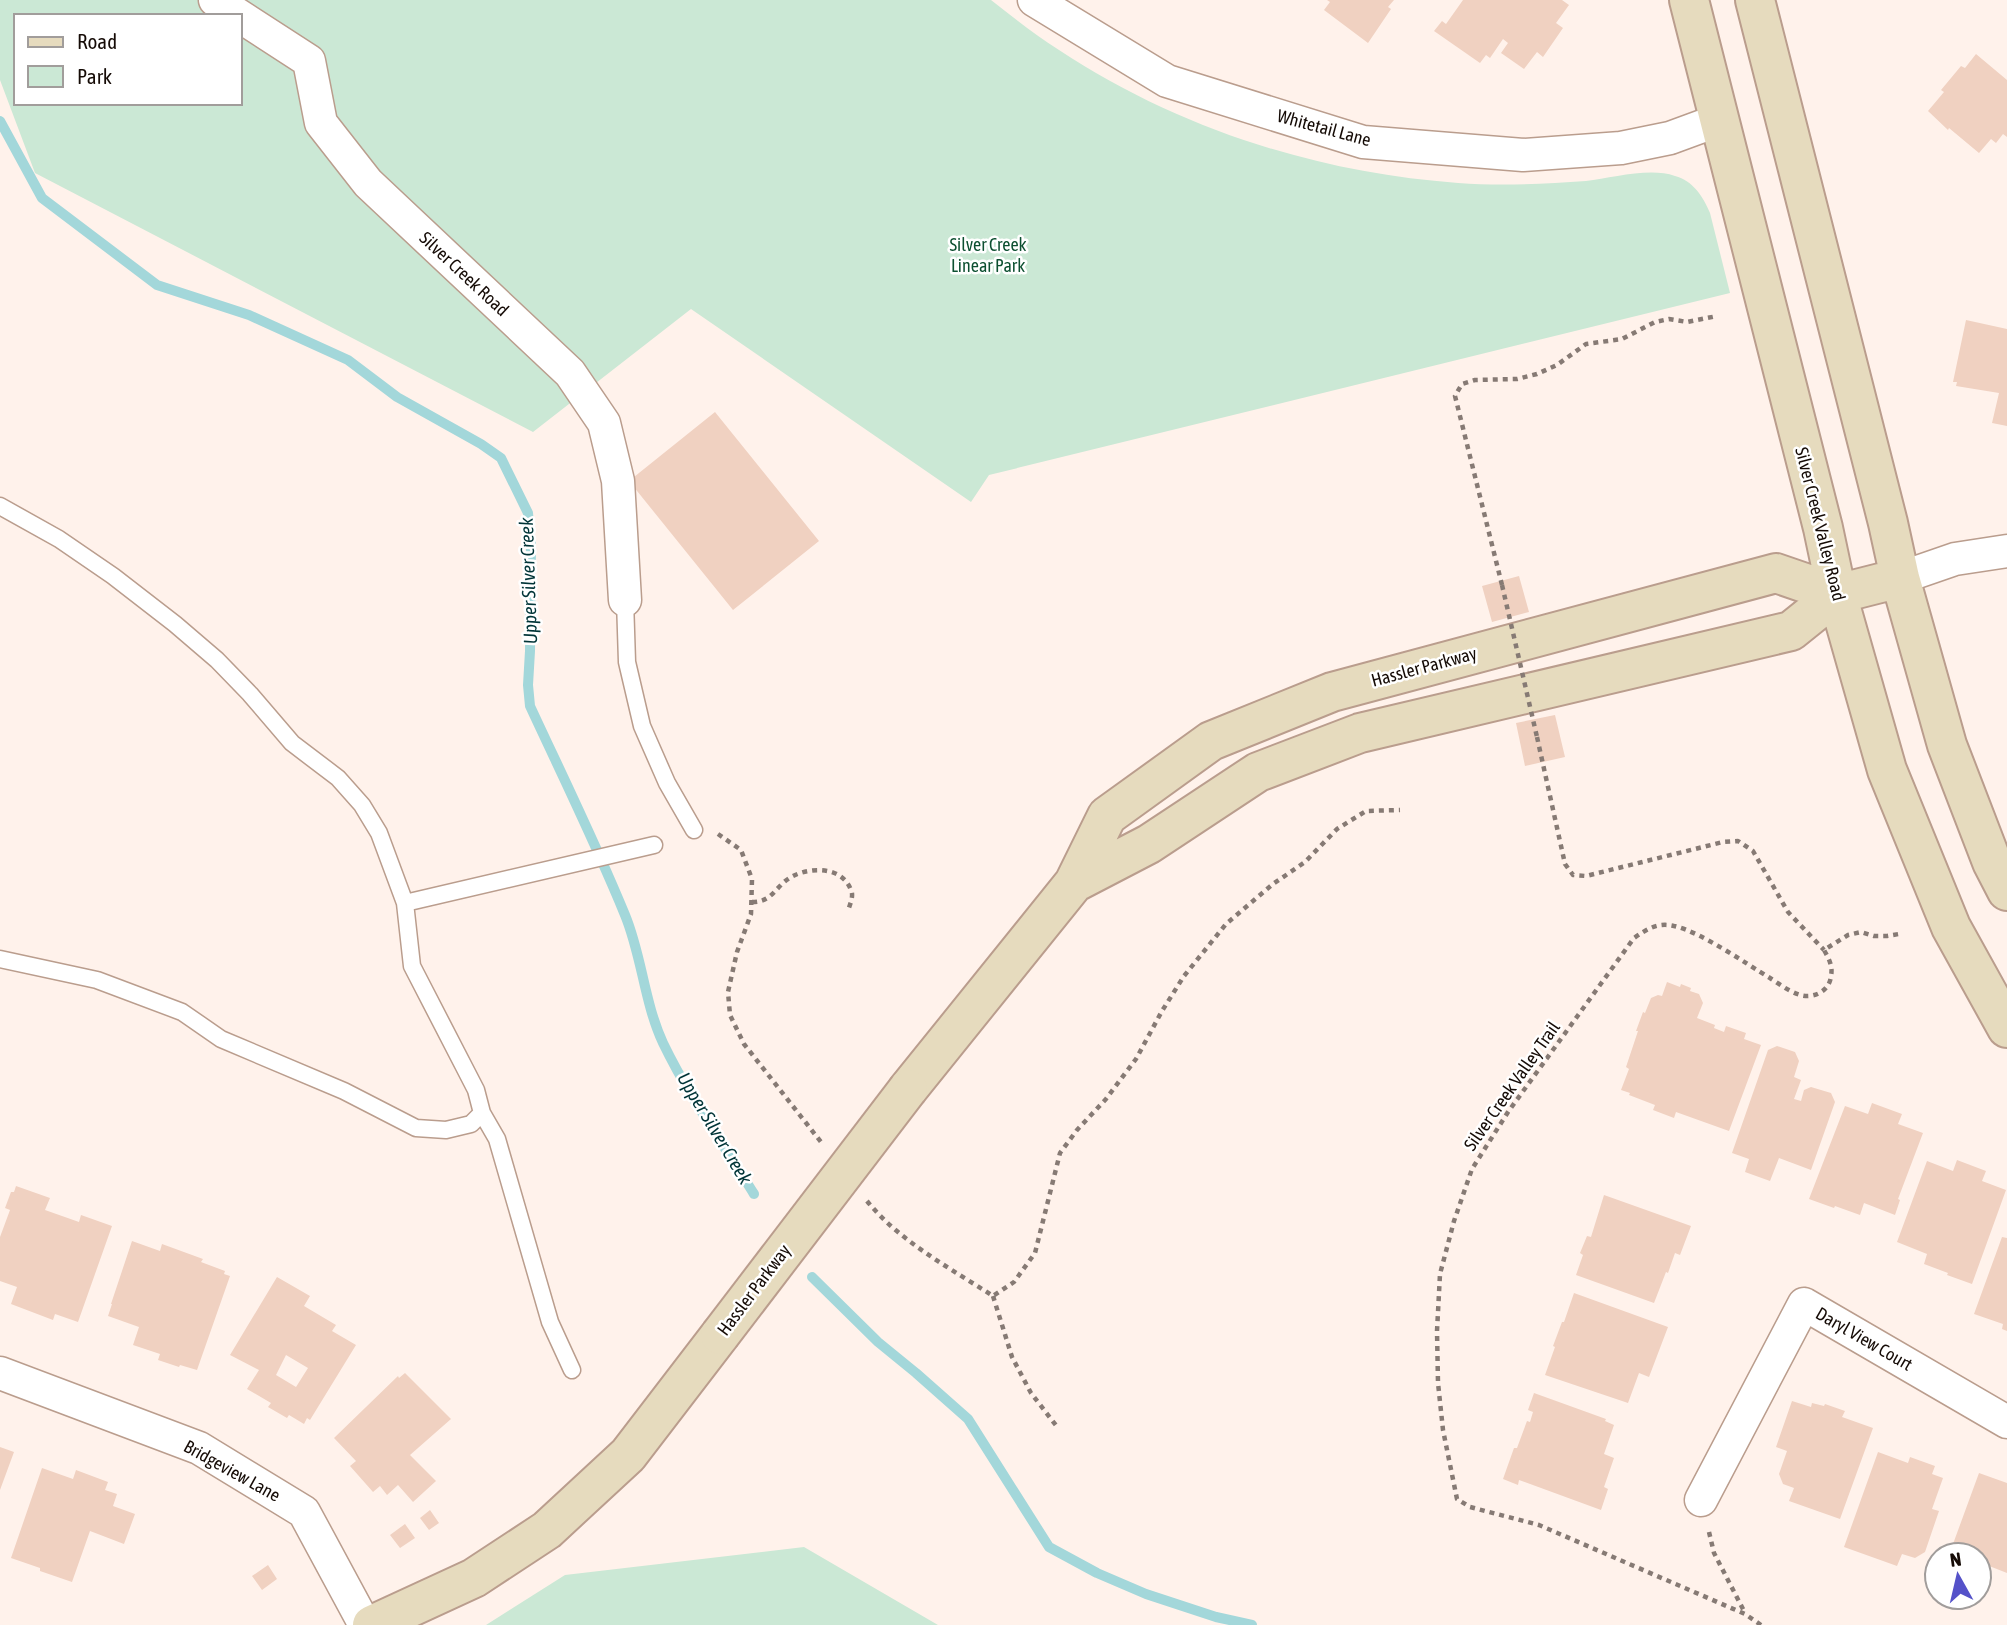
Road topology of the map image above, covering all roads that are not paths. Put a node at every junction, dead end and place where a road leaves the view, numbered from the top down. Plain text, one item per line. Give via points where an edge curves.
1 (215, 0) edge
2 (1034, 0) edge
3 (1689, 0) edge
4 (1755, 0) edge
5 (237, 14) edge
6 (242, 18) edge
7 (1720, 120) junction
8 (0, 506) edge
9 (2007, 551) edge
10 (1900, 578) junction
11 (1837, 594) junction
12 (625, 600) joint
13 (694, 830) dead end
14 (654, 845) dead end
15 (1074, 883) junction
16 (2007, 891) edge
17 (405, 903) junction
18 (0, 960) edge
19 (2007, 1028) edge
20 (482, 1113) junction
21 (572, 1370) dead end
22 (0, 1373) edge
23 (2007, 1422) edge
24 (1702, 1500) road end
25 (365, 1625) edge
26 (372, 1625) edge

1 - 5 street, Silver Creek Road
2 - 7 street, Whitetail Lane via 1167,81 1363,142 1523,155 1622,148 1670,138
3 - 7 street, Silver Creek Valley Road
4 - 10 street
6 - 12 street, Silver Creek Road via 309,61 321,123 368,183 570,373 604,422 618,481
7 - 11 street, Silver Creek Valley Road
8 - 17 lane via 59,539 176,624 217,660 292,743 338,778 379,833
9 - 10 street via 1955,559
10 - 11 street, Hassler Parkway
10 - 16 street via 1947,745
11 - 15 street, Hassler Parkway via 1791,631 1360,733 1258,772 1149,844
11 - 15 street, Hassler Parkway via 1776,573 1332,692 1211,741 1107,816
11 - 19 street, Silver Creek Valley Road via 1887,770 1951,927
12 - 13 lane via 627,662 642,726
14 - 17 lane
15 - 26 street, Hassler Parkway, bridge via 908,1089 628,1455 547,1530 474,1578
17 - 20 lane via 412,966 476,1090
18 - 20 lane via 97,980 182,1012 221,1039 344,1091 416,1128 446,1130 471,1124
20 - 21 lane via 496,1139 550,1322
22 - 25 street, Bridgeview Lane via 199,1448 304,1512
23 - 24 street, Daryl View Court via 1804,1304

